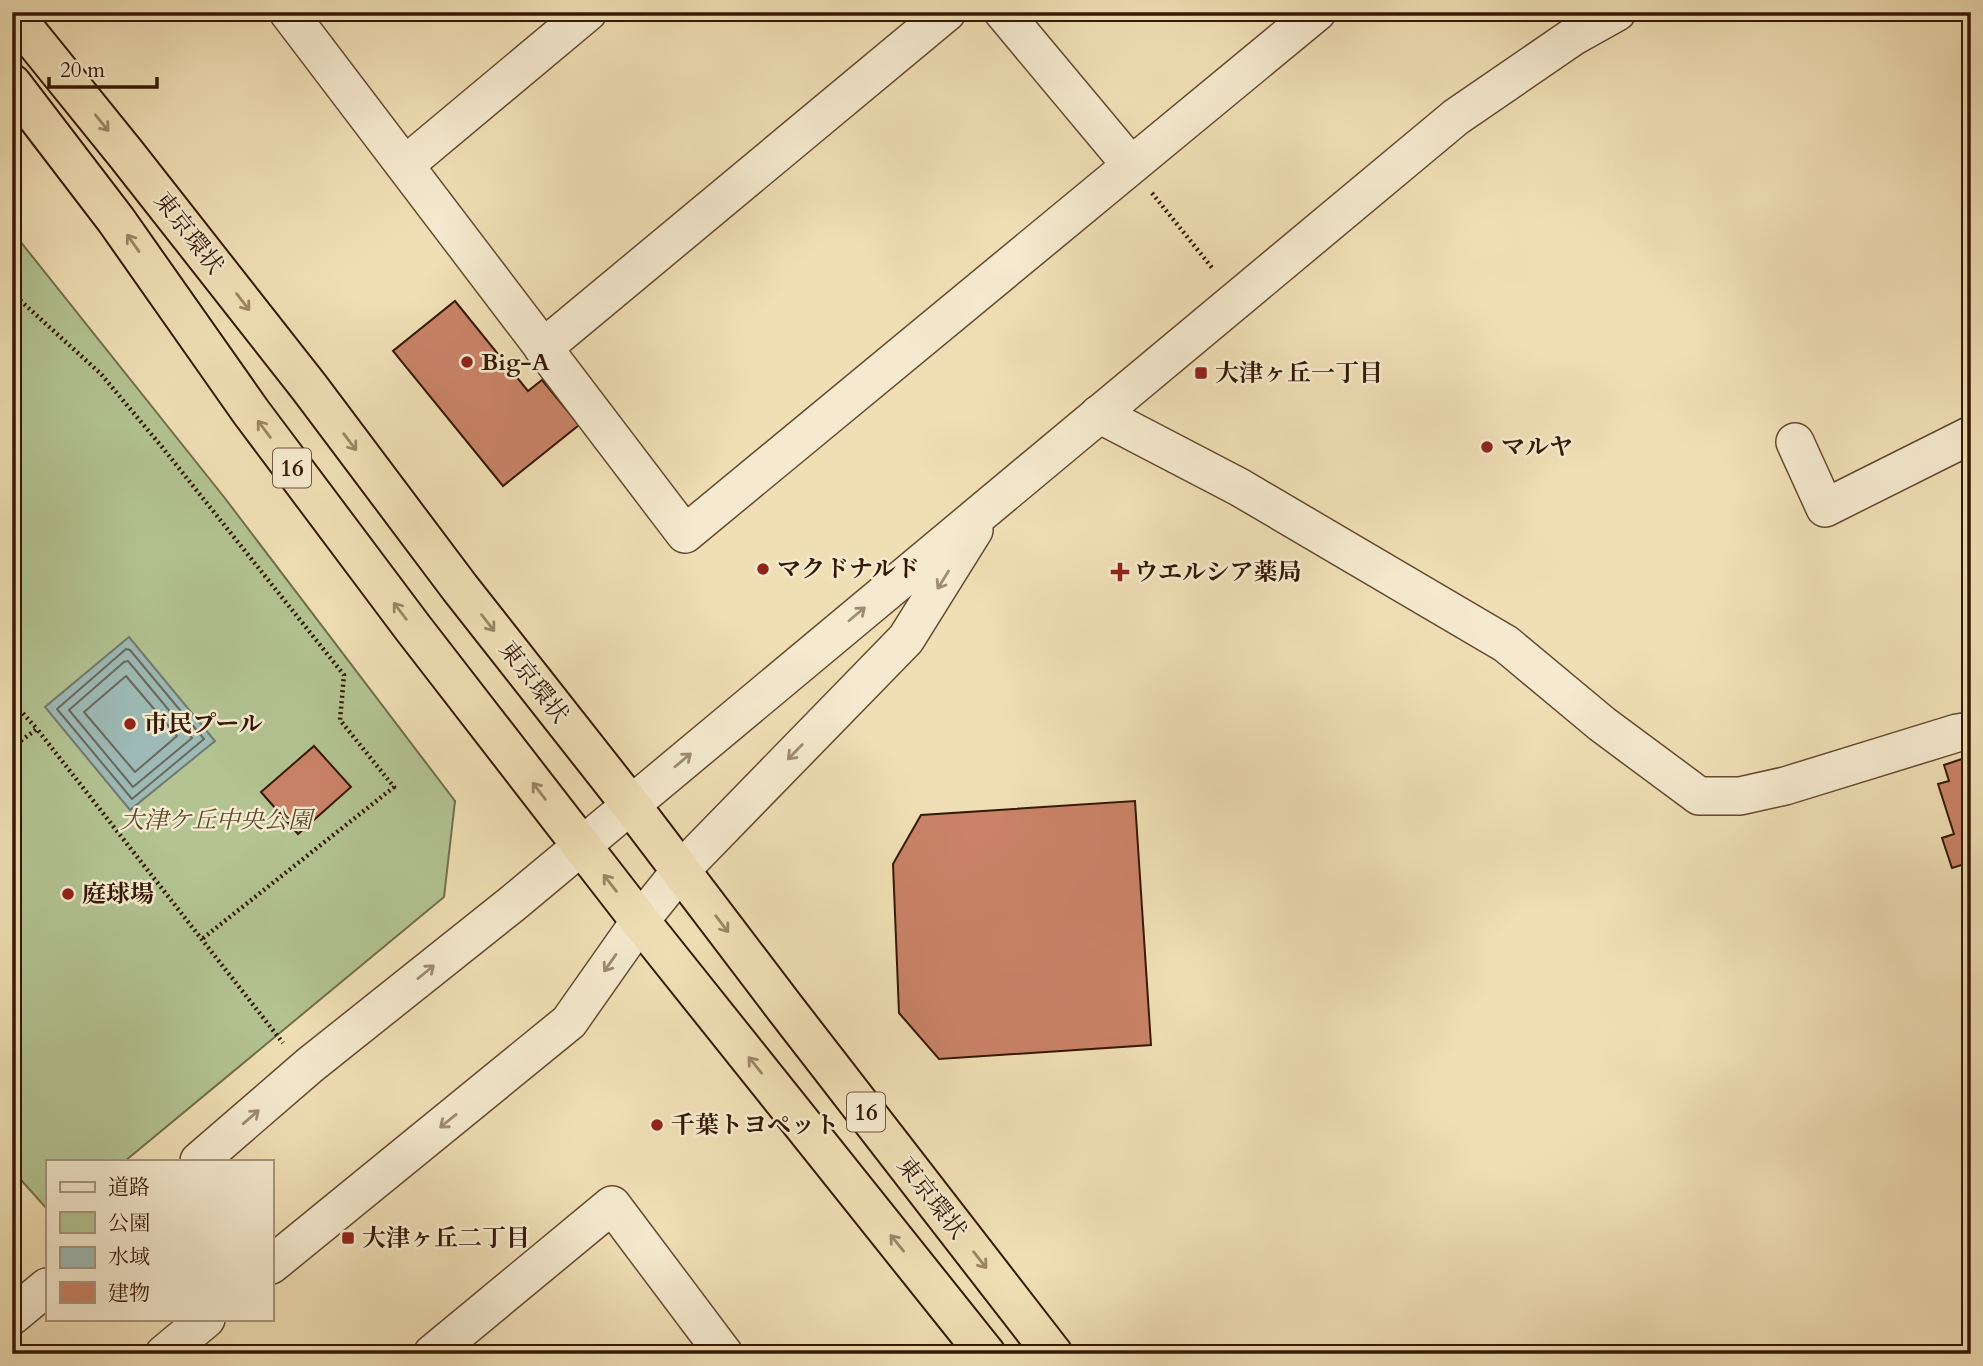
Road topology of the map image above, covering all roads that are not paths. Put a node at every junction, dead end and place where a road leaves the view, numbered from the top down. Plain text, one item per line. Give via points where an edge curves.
1 (288, 12) edge
2 (588, 12) edge
3 (947, 12) edge
4 (1003, 12) edge
5 (1317, 12) edge
6 (1617, 12) edge
7 (12, 13) edge
8 (12, 84) edge
9 (1130, 164) junction
10 (405, 165) junction
11 (543, 348) junction
12 (1099, 414) junction
13 (1971, 435) edge
14 (1795, 442) dead end
15 (992, 502) junction
16 (1971, 731) edge
17 (630, 804) junction
18 (581, 845) junction
19 (681, 870) junction
20 (640, 921) junction
21 (200, 1160) edge
22 (273, 1263) edge
23 (46, 1288) edge
24 (12, 1316) edge
25 (205, 1320) edge
26 (164, 1354) edge
27 (432, 1354) edge
28 (724, 1354) edge
29 (986, 1354) edge
30 (1053, 1354) edge

1 - 10 street
2 - 10 street
3 - 11 street
4 - 9 street
5 - 9 street
6 - 12 street via 1456,117
7 -> 17 highway, 東京環状 / 16 via 310,387
18 -> 8 highway, 東京環状 / 16 via 412,628 251,412 116,219
9 - 11 street via 685,534
10 - 11 street
12 - 15 street
12 - 16 street via 1239,487 1506,645 1699,796 1740,796 1785,786
13 - 14 street via 1825,508
17 -> 15 street
15 -> 19 street via 906,639
17 - 18 street
17 - 19 highway, 東京環状 / 16
20 -> 18 highway, 東京環状 / 16
21 -> 18 street
19 - 20 street
19 -> 30 highway, 東京環状 / 16
20 -> 22 street via 569,1022
29 -> 20 highway, 東京環状 / 16
23 - 24 street
25 - 26 street
27 - 28 street via 612,1205

